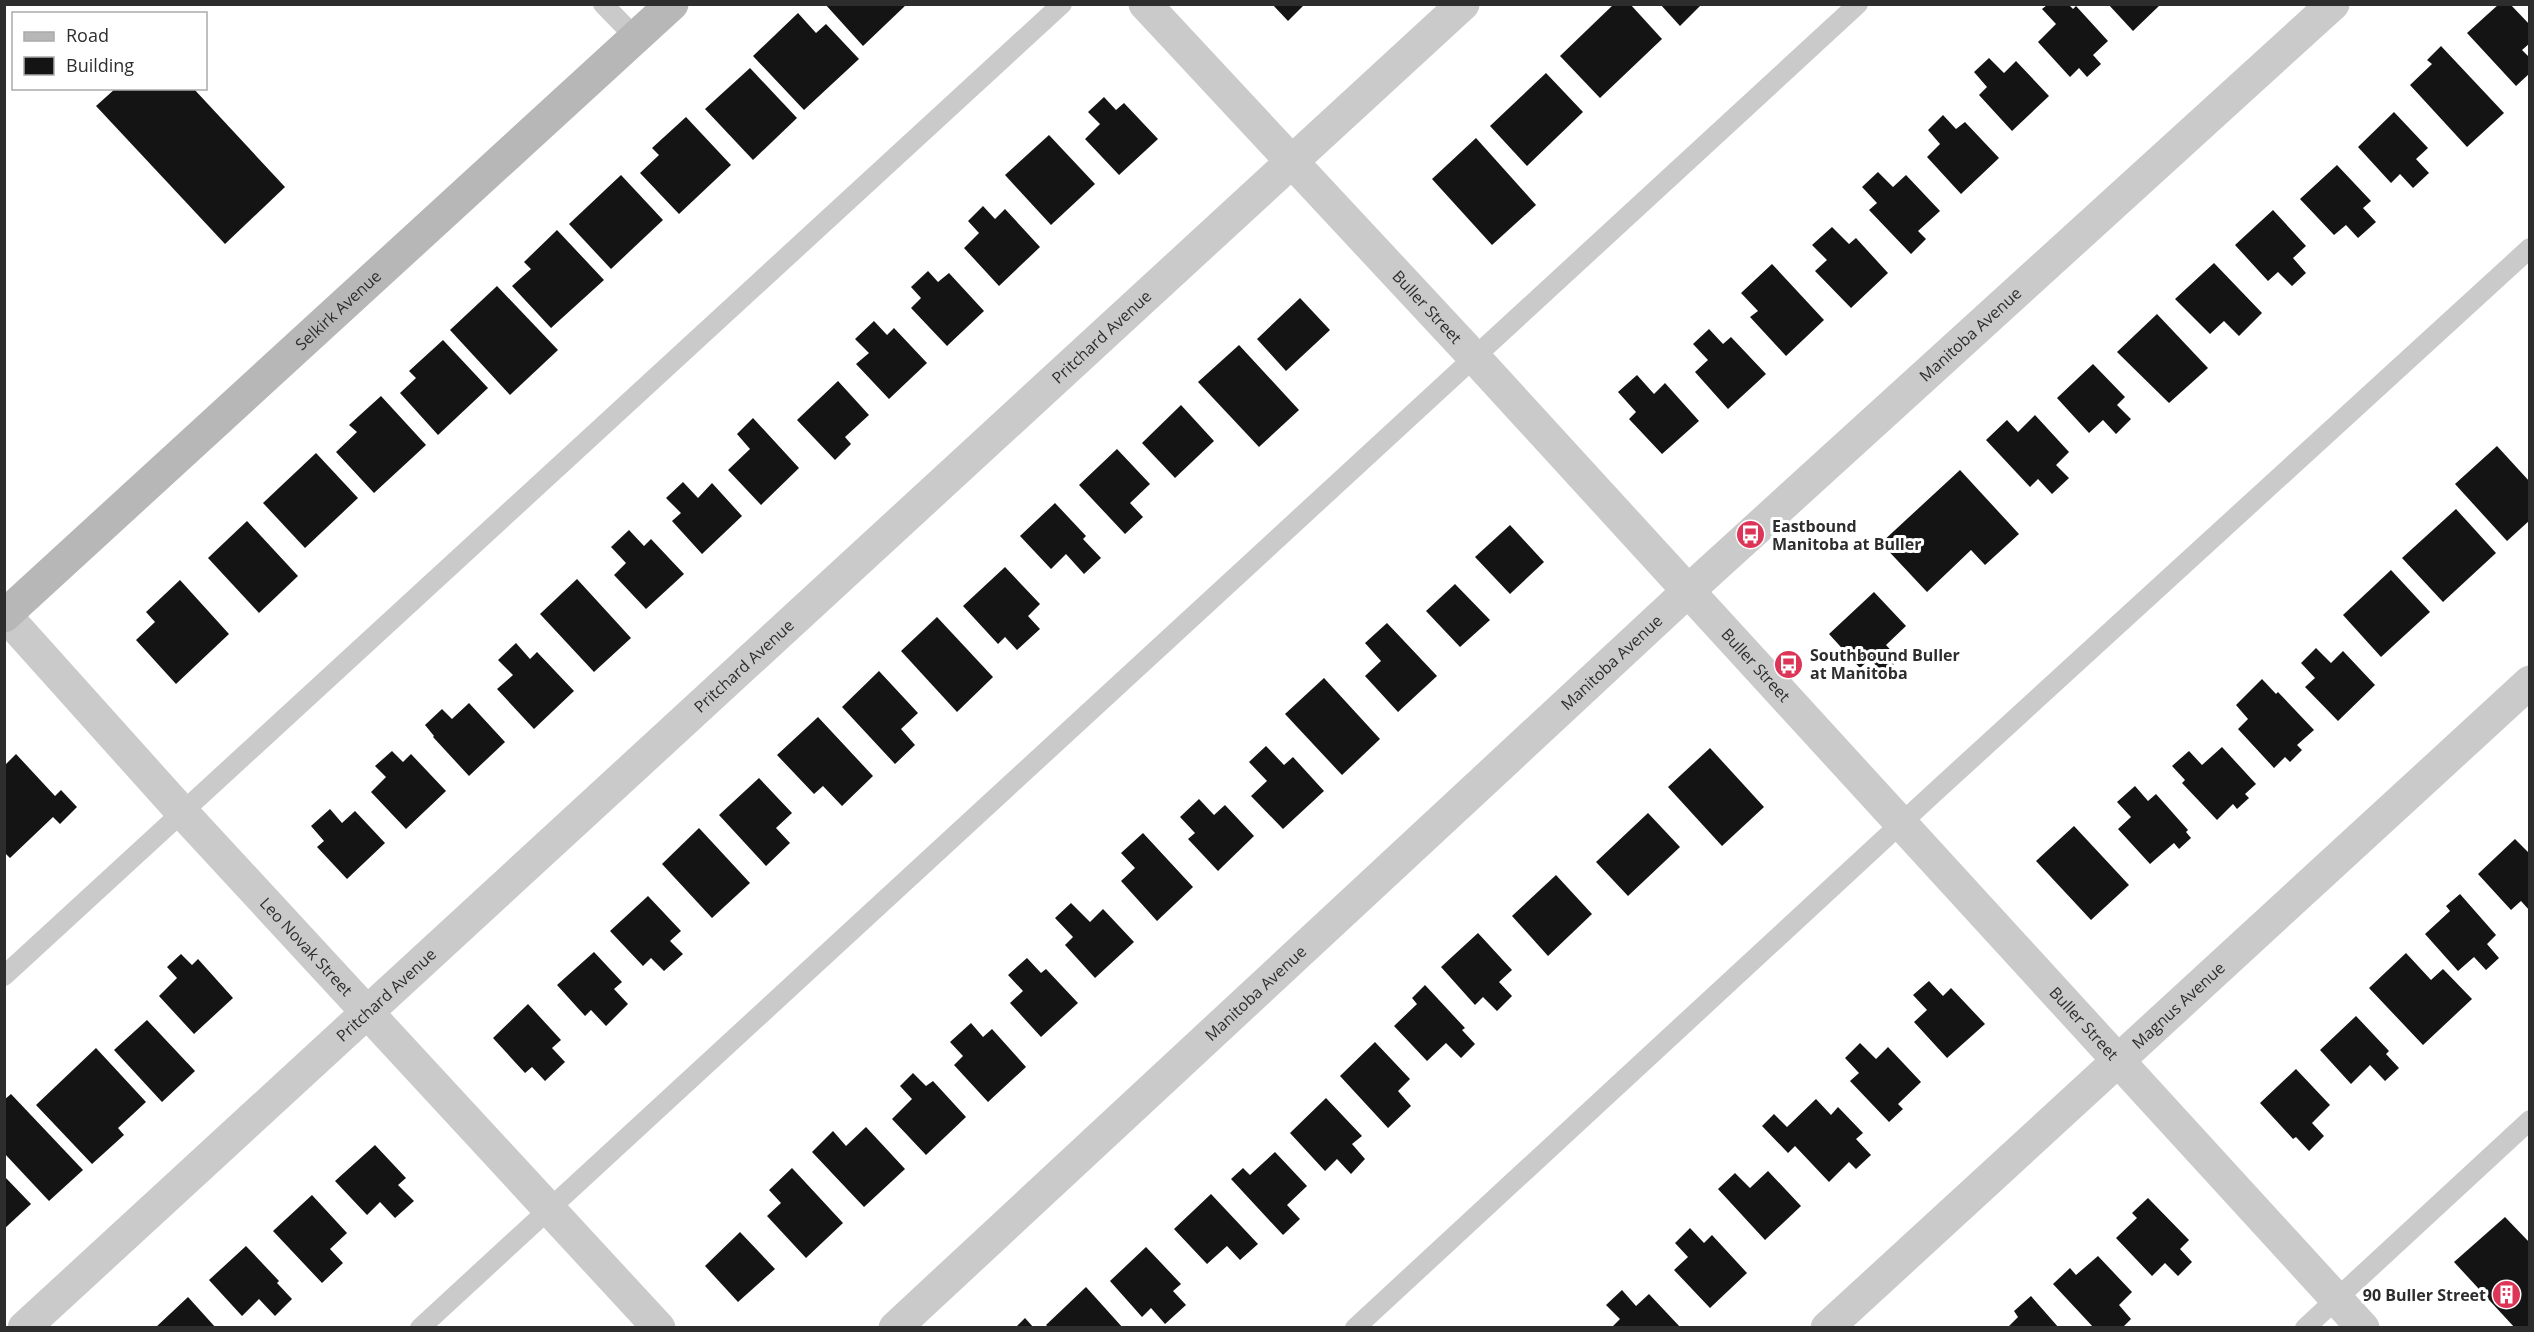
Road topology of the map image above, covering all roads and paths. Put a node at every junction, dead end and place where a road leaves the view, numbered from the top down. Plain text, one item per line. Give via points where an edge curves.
1 (603, 4) edge
2 (672, 4) edge
3 (1062, 4) edge
4 (1145, 4) edge
5 (1463, 4) edge
6 (1858, 4) edge
7 (2333, 4) edge
8 (636, 38) junction
9 (1291, 162) junction
10 (2529, 248) edge
11 (1474, 357) junction
12 (1687, 592) junction
13 (5, 616) edge
14 (2529, 682) edge
15 (182, 812) junction
16 (1900, 824) junction
17 (4, 976) edge
18 (367, 1010) junction
19 (2118, 1061) junction
20 (2529, 1120) edge
21 (549, 1208) junction
22 (2336, 1299) junction
23 (24, 1328) edge
24 (420, 1328) edge
25 (659, 1328) edge
26 (895, 1328) edge
27 (1355, 1328) edge
28 (1827, 1328) edge
29 (2305, 1328) edge
30 (2363, 1328) edge

1 - 8 lane
2 - 8 street, Selkirk Avenue
3 - 15 lane
4 - 9 street, Buller Street
5 - 9 street, Pritchard Avenue
6 - 11 lane
7 - 12 street, Manitoba Avenue
8 - 13 street, Selkirk Avenue
9 - 11 street, Buller Street
9 - 18 street, Pritchard Avenue
10 - 16 lane
11 - 12 street, Buller Street
11 - 21 lane
12 - 16 street, Buller Street
12 - 26 street, Manitoba Avenue
13 - 15 street, Leo Novak Street
14 - 19 street, Magnus Avenue
15 - 17 lane
15 - 18 street, Leo Novak Street
16 - 19 street, Buller Street
16 - 27 lane
18 - 21 street, Leo Novak Street
18 - 23 street, Pritchard Avenue
19 - 22 street, Buller Street
19 - 28 street, Magnus Avenue
20 - 22 lane
21 - 24 lane
21 - 25 street, Leo Novak Street
22 - 29 lane
22 - 30 street, Buller Street

